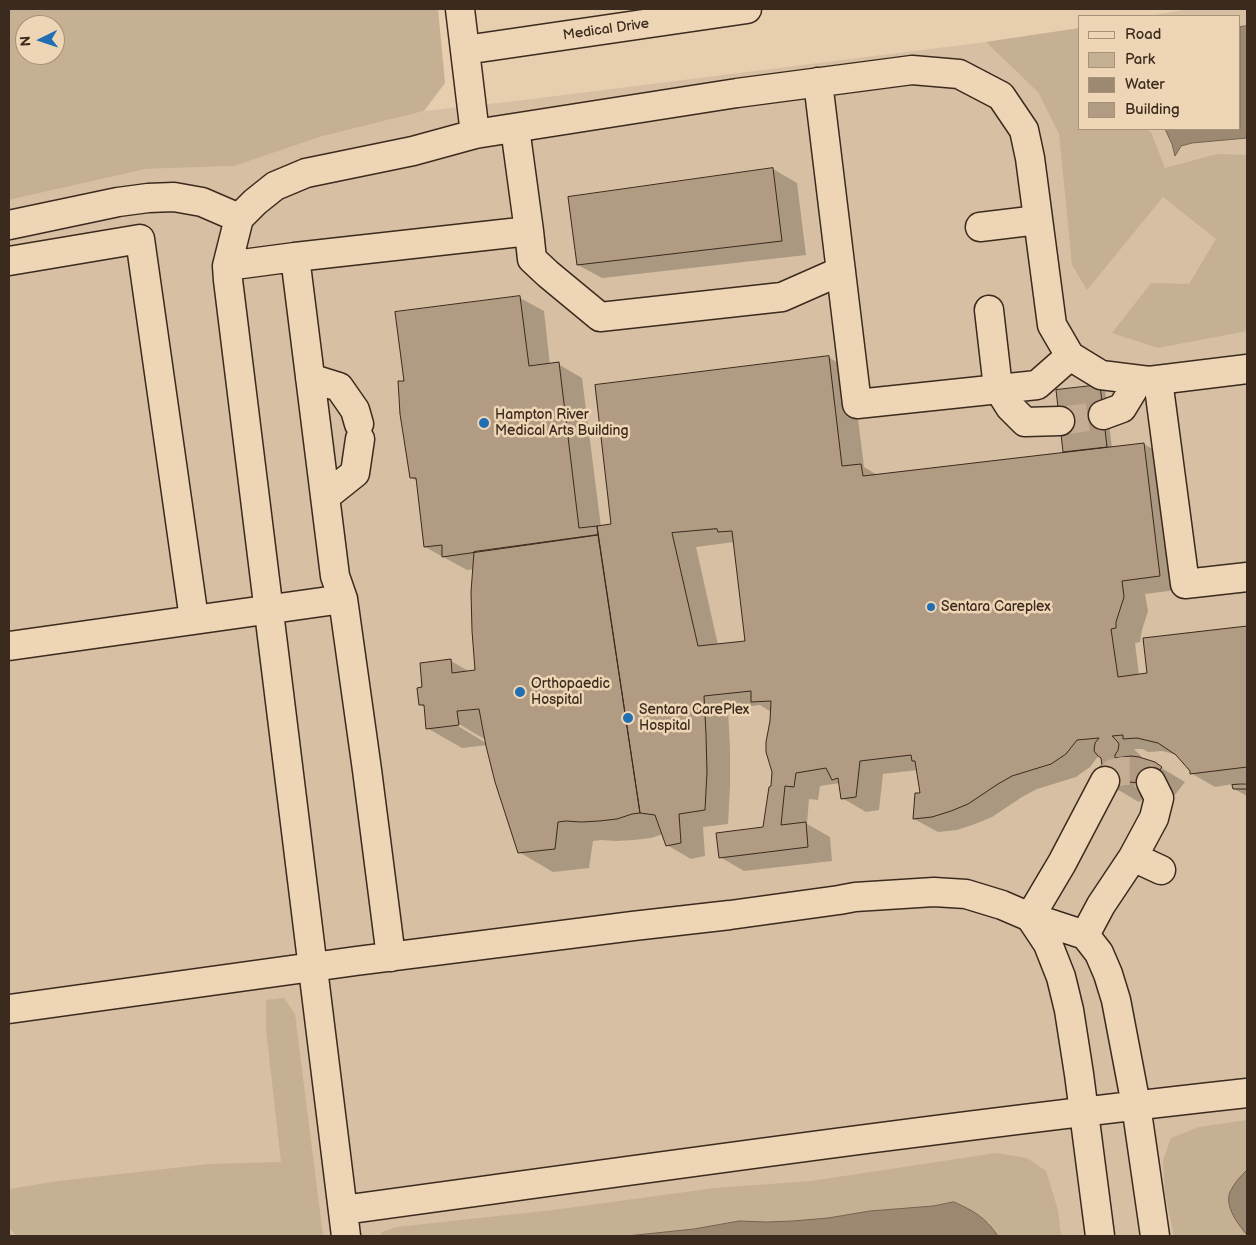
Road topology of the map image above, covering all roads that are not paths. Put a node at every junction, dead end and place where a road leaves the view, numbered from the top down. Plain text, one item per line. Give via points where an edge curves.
1 (460, 9) edge
2 (747, 9) edge
3 (465, 50) junction
4 (818, 82) junction
5 (516, 128) junction
6 (475, 134) junction
7 (238, 218) junction
8 (1038, 220) junction
9 (9, 225) edge
10 (980, 227) dead end
11 (530, 231) junction
12 (295, 257) junction
13 (9, 261) edge
14 (227, 266) junction
15 (841, 271) junction
16 (989, 310) dead end
17 (1070, 356) junction
18 (1247, 369) edge
19 (310, 378) junction
20 (1148, 380) junction
21 (998, 388) junction
22 (1103, 415) tunnel mouth
23 (1060, 421) tunnel mouth
24 (325, 497) junction
25 (1247, 577) edge
26 (343, 599) junction
27 (269, 608) junction
28 (194, 619) junction
29 (9, 646) edge
30 (1105, 781) tunnel mouth
31 (1151, 782) dead end
32 (1133, 858) junction
33 (1161, 870) dead end
34 (1030, 917) junction
35 (1085, 935) junction
36 (391, 956) junction
37 (313, 967) junction
38 (9, 1009) edge
39 (1247, 1093) edge
40 (1136, 1105) junction
41 (1084, 1112) junction
42 (343, 1210) junction
43 (346, 1236) edge
44 (1100, 1236) edge
45 (1155, 1236) edge

1 - 3 lane
2 - 3 lane, Medical Drive
3 - 6 lane
4 - 5 lane
4 - 8 lane via 912,70 959,74 1001,96 1024,130
4 - 15 lane
5 - 6 lane
5 - 11 lane
6 - 7 lane via 413,151 306,173 275,186
7 - 9 lane via 202,202 174,197 118,202
7 - 14 lane
8 - 10 lane
8 - 17 lane via 1052,325
11 - 12 lane
11 - 15 lane via 532,258 600,317 782,297
12 - 14 lane
12 - 19 lane
13 - 28 lane via 140,239
14 - 27 lane
15 - 21 lane via 857,404
16 - 21 lane
17 - 20 lane via 1101,375
17 - 21 lane via 1037,385
18 - 20 lane
19 - 24 lane
19 - 24 lane via 339,387 354,410 360,431 355,473
20 - 22 lane via 1122,408
20 - 25 lane via 1185,584
21 - 23 lane via 1025,422
24 - 26 lane via 335,576
26 - 27 lane
26 - 36 lane
27 - 28 lane
27 - 37 lane
28 - 29 lane
30 - 34 lane
31 - 32 lane via 1158,798 1156,812
32 - 33 lane
32 - 35 lane
34 - 35 lane
34 - 36 lane via 966,894 907,893
34 - 41 lane via 1048,944 1061,977
35 - 40 lane via 1099,953 1116,1000
36 - 37 lane
37 - 38 lane
37 - 42 lane
39 - 40 lane
40 - 41 lane
40 - 45 lane
41 - 42 lane
41 - 44 lane
42 - 43 lane

